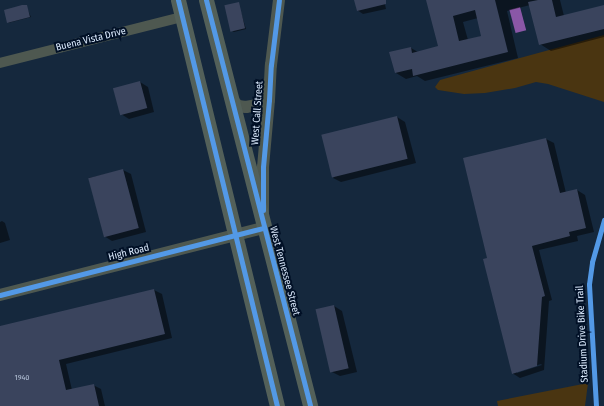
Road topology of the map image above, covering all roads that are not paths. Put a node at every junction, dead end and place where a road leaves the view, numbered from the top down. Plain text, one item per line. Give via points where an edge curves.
1 (178, 0) edge
2 (206, 0) edge
3 (279, 0) edge
4 (182, 17) junction
5 (0, 63) edge
6 (271, 65) junction
7 (230, 97) junction
8 (263, 228) junction
9 (235, 235) junction
10 (0, 295) edge
11 (277, 406) edge
12 (310, 406) edge

1 - 4 main road
2 - 7 main road, West Tennessee Street
3 - 6 street, West Call Street
4 - 5 street, Buena Vista Drive
4 - 9 main road
6 - 7 street, West Call Street via 262,98 256,105 238,106
6 - 8 street, West Call Street via 263,167
7 - 8 main road, West Tennessee Street
8 - 9 street, High Road
8 - 12 main road, West Tennessee Street
9 - 10 street, High Road
9 - 11 main road

